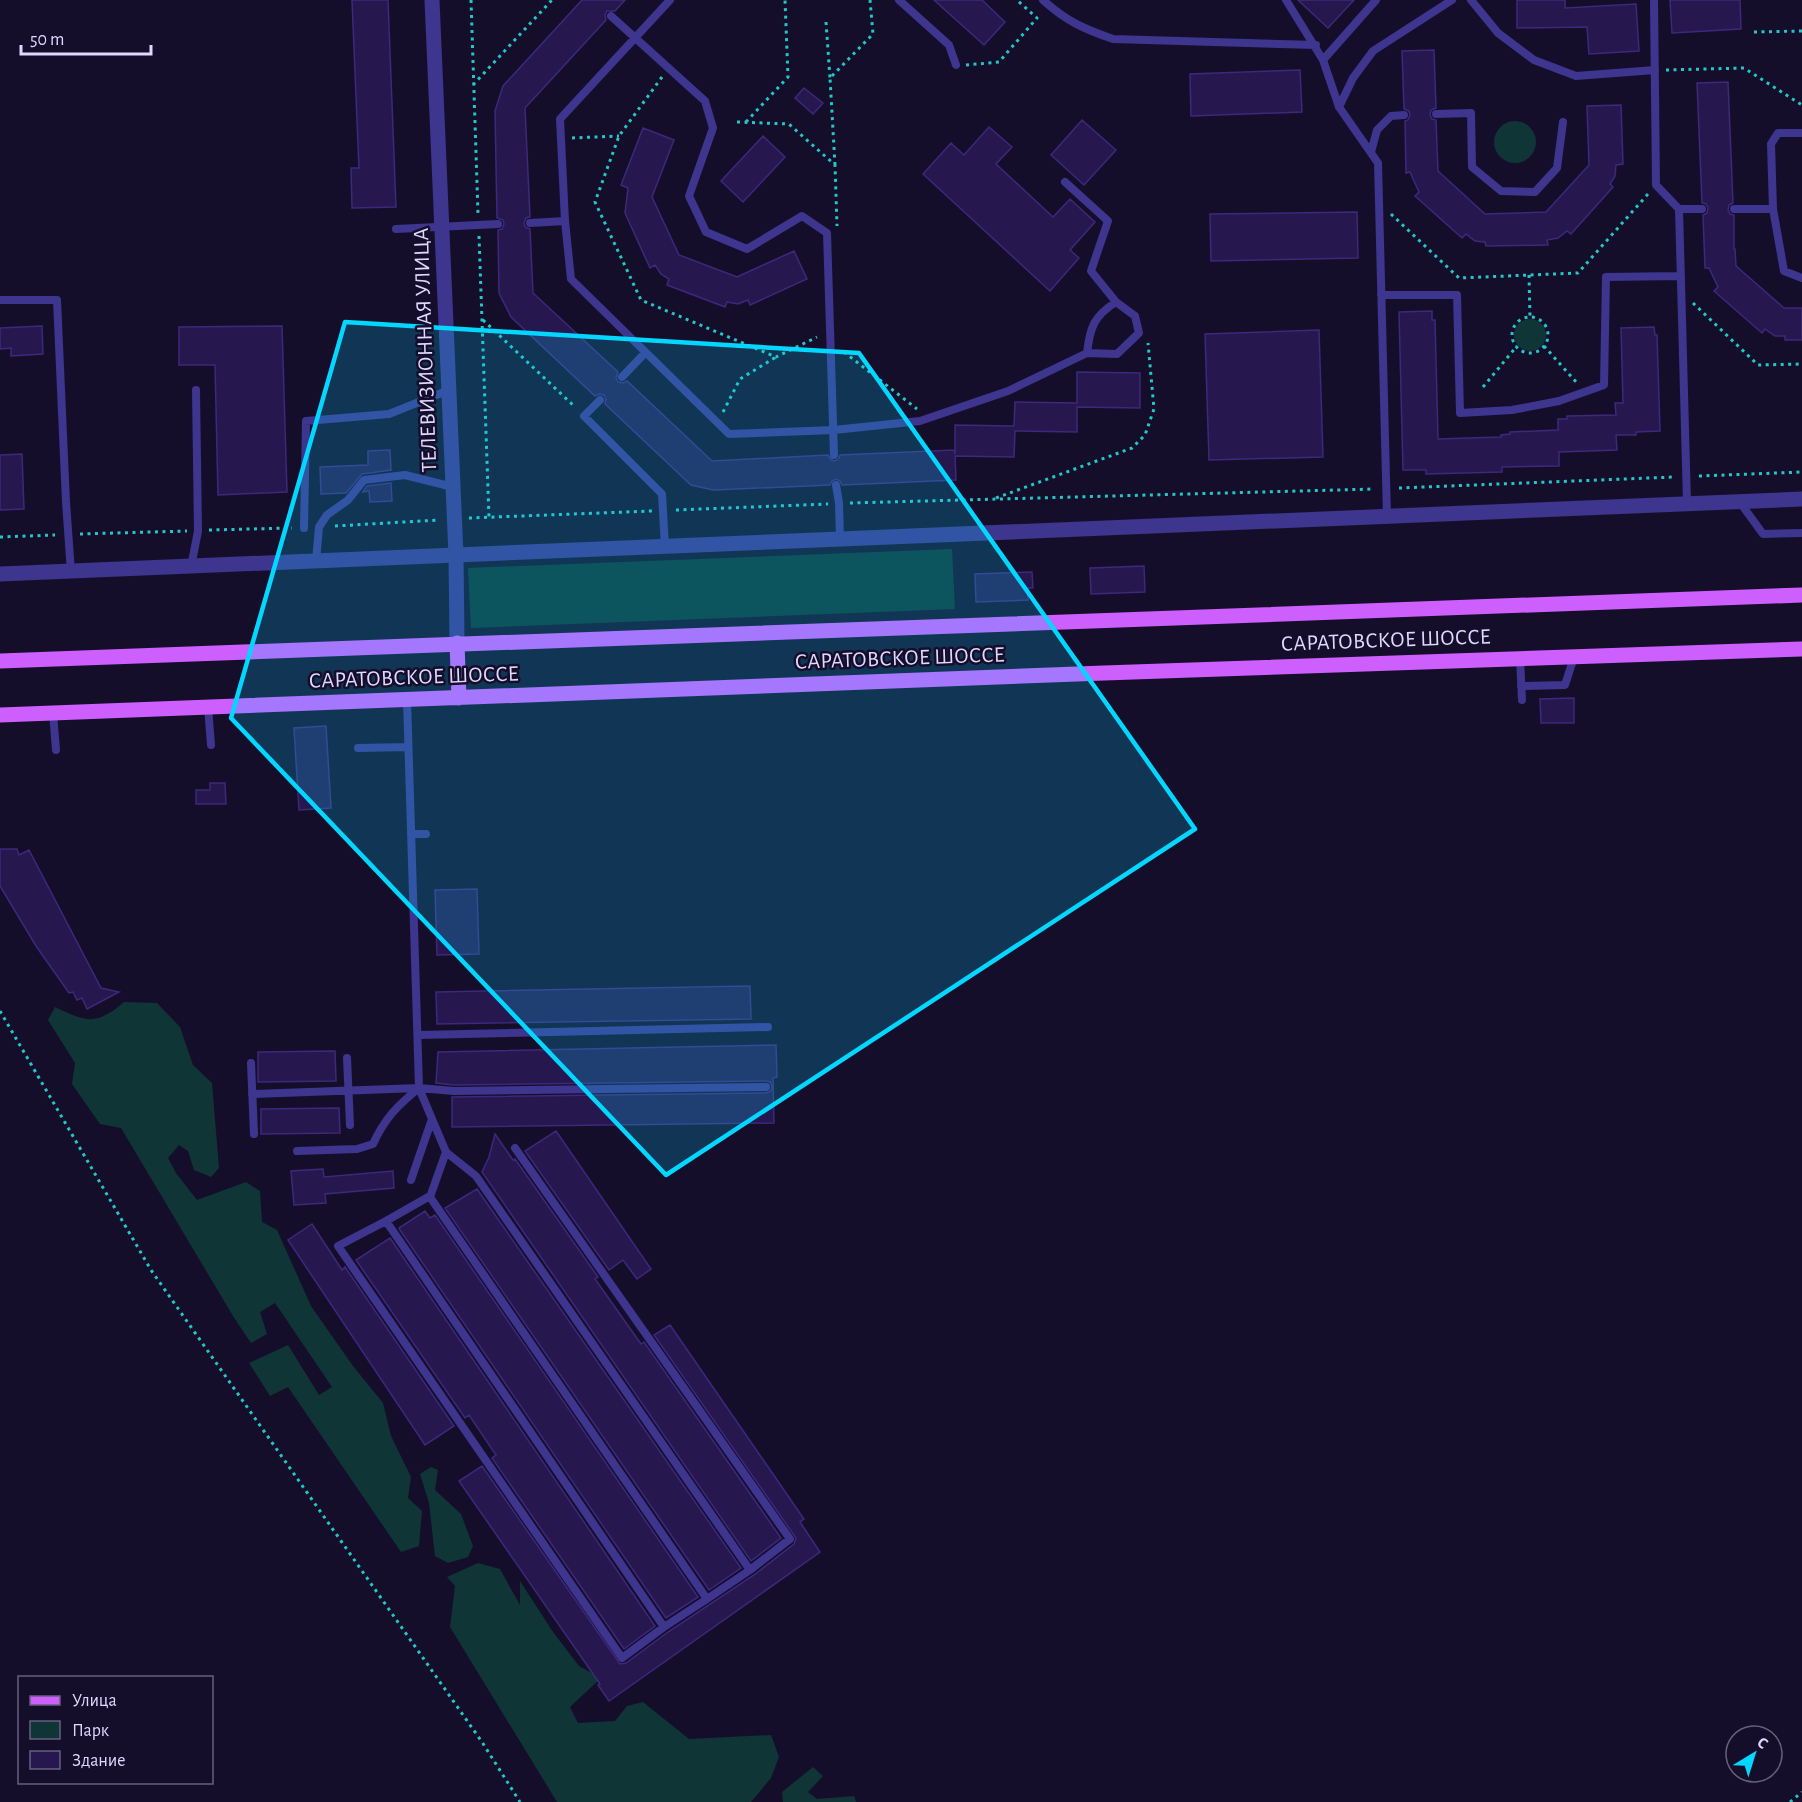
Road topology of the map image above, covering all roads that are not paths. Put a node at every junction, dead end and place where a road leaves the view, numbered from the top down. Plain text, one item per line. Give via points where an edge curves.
1 (432, 0) edge
2 (670, 0) edge
3 (899, 0) edge
4 (1043, 0) edge
5 (1286, 0) edge
6 (1376, 0) edge
7 (1452, 0) edge
8 (1471, 0) edge
9 (1654, 0) edge
10 (611, 16) dead end
11 (635, 38) junction
12 (1316, 45) junction
13 (1323, 60) junction
14 (956, 65) road end
15 (1655, 70) junction
16 (1339, 107) junction
17 (1436, 114) dead end
18 (1404, 116) dead end
19 (1563, 122) dead end
20 (1802, 133) edge
21 (1371, 153) junction
22 (1065, 182) dead end
23 (1773, 208) junction
24 (1679, 209) junction
25 (1702, 209) dead end
26 (1734, 209) dead end
27 (565, 221) junction
28 (530, 223) dead end
29 (498, 224) dead end
30 (442, 226) junction
31 (396, 229) dead end
32 (1681, 276) junction
33 (1802, 278) edge
34 (1382, 295) junction
35 (0, 300) edge
36 (1116, 302) junction
37 (645, 353) junction
38 (1087, 353) junction
39 (622, 377) dead end
40 (196, 390) dead end
41 (449, 390) junction
42 (600, 400) dead end
43 (834, 430) junction
44 (834, 455) dead end
45 (836, 485) dead end
46 (453, 487) junction
47 (1802, 499) edge
48 (1739, 501) junction
49 (1687, 502) junction
50 (1387, 517) junction
51 (304, 528) road end
52 (1802, 533) edge
53 (840, 539) junction
54 (665, 547) junction
55 (456, 555) junction
56 (316, 561) junction
57 (191, 567) junction
58 (71, 572) junction
59 (0, 574) edge
60 (1802, 595) edge
61 (457, 643) junction
62 (1802, 649) edge
63 (1574, 657) junction
64 (1520, 658) junction
65 (0, 661) edge
66 (1521, 686) junction
67 (459, 698) junction
68 (1522, 699) dead end
69 (407, 700) junction
70 (208, 707) junction
71 (53, 713) junction
72 (0, 715) edge
73 (211, 745) dead end
74 (408, 747) junction
75 (358, 748) dead end
76 (56, 750) dead end
77 (411, 834) junction
78 (426, 834) dead end
79 (768, 1027) dead end
80 (418, 1035) junction
81 (347, 1059) dead end
82 (251, 1063) dead end
83 (419, 1088) junction
84 (766, 1088) dead end
85 (349, 1091) junction
86 (252, 1094) junction
87 (432, 1119) junction
88 (350, 1125) dead end
89 (254, 1134) dead end
90 (515, 1148) dead end
91 (297, 1151) dead end
92 (446, 1152) junction
93 (411, 1180) dead end
94 (430, 1196) junction
95 (386, 1221) junction
96 (750, 1570) junction
97 (707, 1599) junction
98 (664, 1628) junction

1 - 30 street, ТЕЛЕВИЗИОННАЯ УЛИЦА
2 - 11 lane
3 - 14 lane via 949,45
4 - 12 lane via 1083,29 1113,39
5 - 12 lane
6 - 13 lane
7 - 16 lane via 1373,51 1353,78
8 - 15 lane via 1498,33 1534,60 1576,76
9 - 15 lane
10 - 11 lane
11 - 27 lane via 560,119
11 - 43 lane via 705,101 713,128 689,196 706,232 747,249 802,216 827,232
12 - 13 lane
13 - 16 lane
15 - 24 lane via 1656,185
16 - 21 lane
17 - 19 lane via 1471,113 1472,167 1501,191 1535,192 1557,168
18 - 21 lane via 1391,116 1377,130
20 - 23 lane via 1778,133 1771,144
21 - 34 lane via 1378,163
22 - 36 lane via 1108,221 1091,272
23 - 26 lane
23 - 33 lane via 1784,271
24 - 25 lane
24 - 32 lane
27 - 28 lane
27 - 37 lane via 571,279
29 - 30 lane
30 - 31 lane
30 - 41 street, ТЕЛЕВИЗИОННАЯ УЛИЦА
32 - 34 lane via 1606,277 1604,385 1559,401 1512,410 1460,413 1457,295
32 - 49 lane
34 - 50 lane
35 - 58 lane via 57,300
36 - 38 lane via 1101,312 1089,332
36 - 38 lane via 1135,316 1139,333 1117,354
37 - 39 lane
37 - 43 lane via 729,434
38 - 43 lane via 1008,391 920,421
40 - 57 lane via 198,531
41 - 46 street, ТЕЛЕВИЗИОННАЯ УЛИЦА
41 - 51 lane via 389,414 306,421
42 - 54 lane via 584,416 662,494
43 - 44 lane
45 - 53 lane
46 - 55 street, ТЕЛЕВИЗИОННАЯ УЛИЦА
46 - 56 lane via 405,475 364,480 319,527
47 - 48 street
48 - 49 street
48 - 52 lane via 1763,534
49 - 50 street
50 - 53 street
53 - 54 street
54 - 55 street
55 - 56 street
55 - 61 street, ТЕЛЕВИЗИОННАЯ УЛИЦА
56 - 57 street
57 - 58 street
58 - 59 street
60 - 61 main road, САРАТОВСКОЕ ШОССЕ
61 - 65 main road, САРАТОВСКОЕ ШОССЕ
61 - 67 main road, ТЕЛЕВИЗИОННАЯ УЛИЦА
62 - 63 main road, САРАТОВСКОЕ ШОССЕ
63 - 64 main road, САРАТОВСКОЕ ШОССЕ
63 - 66 lane via 1564,685
64 - 66 lane
64 - 67 main road, САРАТОВСКОЕ ШОССЕ
66 - 68 lane
67 - 69 main road, САРАТОВСКОЕ ШОССЕ
69 - 70 main road, САРАТОВСКОЕ ШОССЕ
69 - 74 lane
70 - 71 main road, САРАТОВСКОЕ ШОССЕ
70 - 73 lane
71 - 72 main road, САРАТОВСКОЕ ШОССЕ
71 - 76 lane
74 - 75 lane
74 - 77 lane
77 - 78 lane
77 - 80 lane
79 - 80 lane
80 - 83 lane
81 - 85 lane
82 - 86 lane
83 - 84 lane via 454,1091
83 - 85 lane
83 - 87 lane
83 - 91 lane via 395,1108 373,1144 357,1149
85 - 86 lane
85 - 88 lane
86 - 89 lane
87 - 92 lane
87 - 93 lane
90 - 96 lane via 789,1539
92 - 94 lane
92 - 96 lane via 476,1176
94 - 95 lane
94 - 97 lane
95 - 98 lane
95 - 98 lane via 338,1246 622,1659
96 - 97 lane
97 - 98 lane

